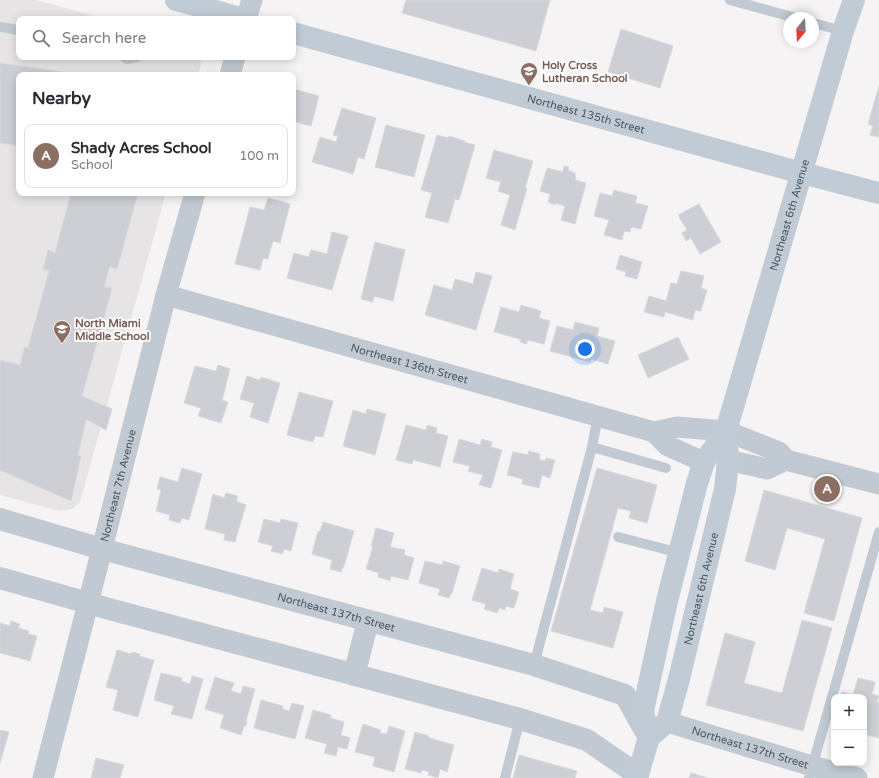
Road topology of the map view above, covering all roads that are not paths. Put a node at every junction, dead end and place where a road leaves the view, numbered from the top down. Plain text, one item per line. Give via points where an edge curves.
1 (176, 0) edge
2 (252, 0) edge
3 (730, 0) edge
4 (854, 0) edge
5 (783, 14) edge
6 (234, 16) edge
7 (246, 16) edge
8 (819, 25) edge
9 (0, 27) edge
10 (16, 30) edge
11 (844, 31) junction
12 (296, 34) edge
13 (234, 60) edge
14 (231, 72) edge
15 (802, 173) junction
16 (879, 193) edge
17 (195, 196) edge
18 (166, 295) junction
19 (598, 416) junction
20 (726, 431) junction
21 (654, 432) junction
22 (592, 447) junction
23 (728, 460) junction
24 (786, 460) junction
25 (704, 462) junction
26 (666, 468) dead end
27 (879, 484) edge
28 (0, 519) edge
29 (879, 532) edge
30 (618, 537) dead end
31 (102, 549) junction
32 (680, 553) junction
33 (0, 578) edge
34 (88, 603) junction
35 (368, 621) junction
36 (534, 665) junction
37 (354, 674) junction
38 (520, 719) junction
39 (667, 722) junction
40 (649, 737) junction
41 (810, 772) edge
42 (638, 776) edge
43 (43, 778) edge
44 (505, 778) edge
45 (857, 778) edge

1 - 6 main road
2 - 7 street
3 - 5 lane
4 - 11 main road, Northeast 6th Avenue
8 - 11 lane
9 - 10 lane
11 - 15 main road, Northeast 6th Avenue
12 - 15 main road, Northeast 135th Street
13 - 14 street
15 - 16 main road, Northeast 135th Street
15 - 20 main road, Northeast 6th Avenue
17 - 18 street, Northeast 7th Avenue
18 - 19 street, Northeast 136th Street
18 - 31 street, Northeast 7th Avenue
19 - 21 street, Northeast 136th Street
19 - 22 lane
20 - 21 street, Northeast 136th Street via 677,427
20 - 23 main road, Northeast 6th Avenue
20 - 24 street, Northeast 136th Street via 779,452
20 - 25 main road, Northeast 6th Avenue
21 - 25 street, Northeast 136th Street via 668,446
22 - 26 lane
22 - 36 lane
23 - 24 street via 767,469
23 - 39 main road, Northeast 6th Avenue via 722,503
24 - 27 street, Northeast 136th Street
25 - 32 main road, Northeast 6th Avenue
28 - 31 street, Northeast 137th Street
29 - 41 lane
30 - 32 lane
31 - 34 street, Northeast 7th Avenue
31 - 35 street, Northeast 137th Street
32 - 40 main road, Northeast 6th Avenue via 667,601 644,711
33 - 34 street
34 - 37 street
34 - 43 street, Northeast 7th Avenue
35 - 36 street, Northeast 137th Street
35 - 37 street
36 - 40 street, Northeast 137th Street via 625,695
37 - 38 street
38 - 42 street via 587,740
38 - 44 lane
39 - 40 main road
39 - 41 street, Northeast 137th Street
40 - 42 main road, Northeast 6th Avenue
41 - 45 street, Northeast 137th Street

